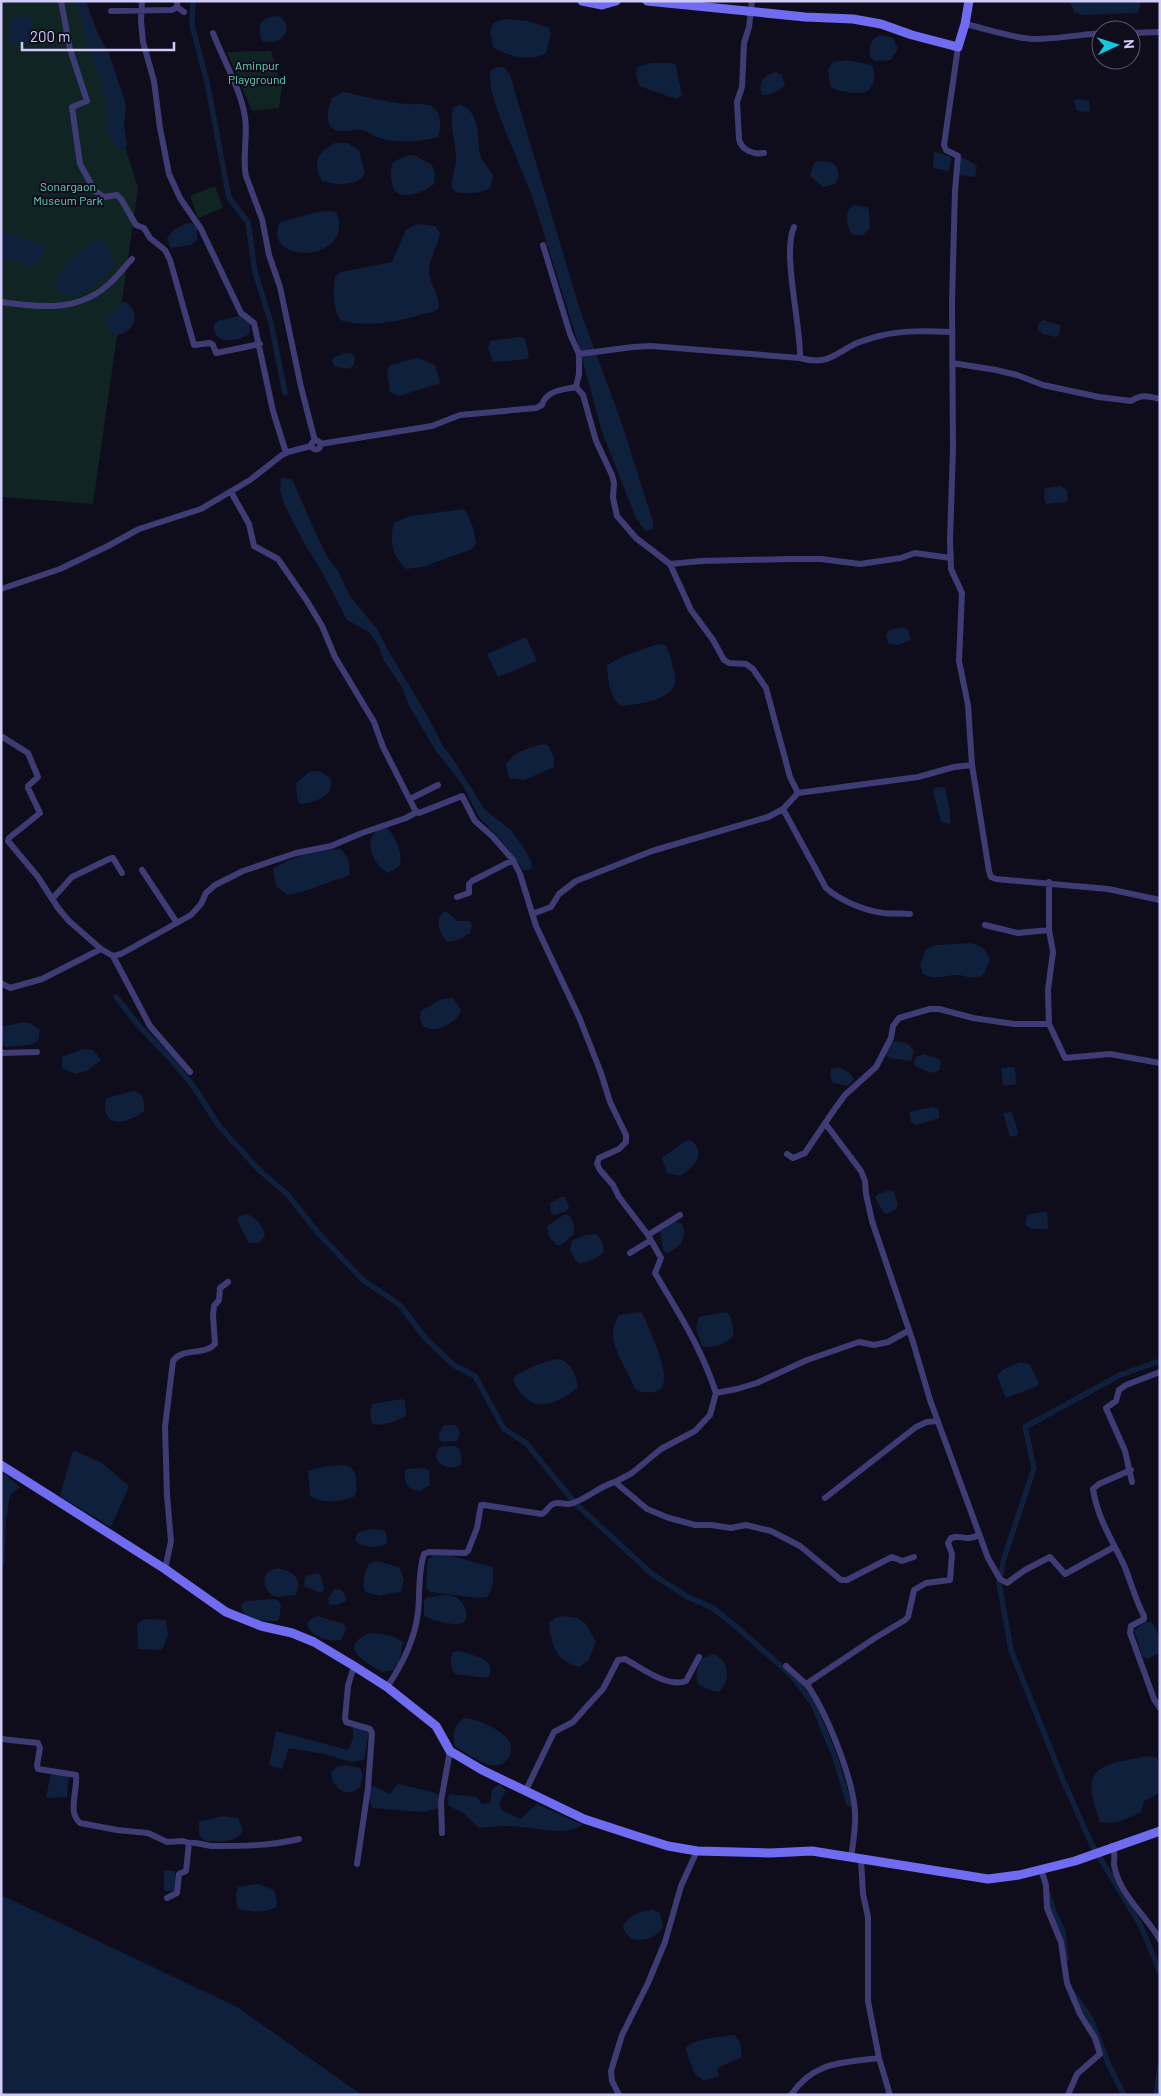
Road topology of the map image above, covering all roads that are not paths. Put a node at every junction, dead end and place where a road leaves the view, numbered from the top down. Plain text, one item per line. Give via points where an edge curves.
1 (61, 1) edge
2 (142, 1) edge
3 (582, 1) edge
4 (616, 1) edge
5 (647, 1) edge
6 (969, 1) edge
7 (177, 4) edge
8 (751, 6) edge
9 (142, 10) junction
10 (111, 11) dead end
11 (184, 12) dead end
12 (965, 24) junction
13 (1160, 32) edge
14 (213, 33) dead end
15 (1141, 33) edge
16 (1091, 34) edge
17 (958, 48) junction
18 (764, 153) dead end
19 (794, 227) dead end
20 (543, 245) dead end
21 (132, 259) dead end
22 (1, 302) edge
23 (952, 332) junction
24 (260, 344) junction
25 (579, 354) junction
26 (800, 358) junction
27 (952, 363) junction
28 (576, 387) junction
29 (1160, 399) edge
30 (315, 444) junction
31 (286, 453) junction
32 (231, 492) junction
33 (950, 558) junction
34 (670, 564) junction
35 (1, 589) edge
36 (1, 736) edge
37 (972, 765) junction
38 (438, 785) dead end
39 (798, 793) junction
40 (410, 799) junction
41 (783, 809) junction
42 (417, 812) junction
43 (513, 860) junction
44 (142, 870) dead end
45 (122, 872) dead end
46 (1049, 882) junction
47 (457, 897) dead end
48 (53, 898) junction
49 (1160, 900) edge
50 (532, 914) junction
51 (910, 914) dead end
52 (176, 923) junction
53 (986, 925) dead end
54 (1049, 930) junction
55 (101, 949) junction
56 (113, 956) junction
57 (1, 983) edge
58 (1049, 1024) junction
59 (37, 1052) dead end
60 (1, 1053) edge
61 (1160, 1063) edge
62 (190, 1072) dead end
63 (825, 1123) junction
64 (787, 1154) dead end
65 (680, 1214) dead end
66 (649, 1238) junction
67 (630, 1253) dead end
68 (228, 1282) dead end
69 (908, 1331) junction
70 (1160, 1372) edge
71 (716, 1392) junction
72 (938, 1421) junction
73 (1, 1465) edge
74 (1131, 1470) junction
75 (615, 1482) junction
76 (1132, 1482) dead end
77 (825, 1498) dead end
78 (979, 1535) junction
79 (1114, 1547) junction
80 (914, 1557) dead end
81 (165, 1570) junction
82 (699, 1657) dead end
83 (354, 1666) junction
84 (786, 1666) dead end
85 (808, 1686) junction
86 (386, 1687) junction
87 (1160, 1708) edge
88 (1, 1739) edge
89 (450, 1751) junction
90 (526, 1790) junction
91 (1160, 1831) edge
92 (442, 1833) dead end
93 (298, 1839) dead end
94 (189, 1843) junction
95 (1111, 1846) junction
96 (697, 1850) junction
97 (856, 1859) junction
98 (357, 1864) dead end
99 (1040, 1869) junction
100 (167, 1898) dead end
101 (1160, 1940) edge
102 (879, 2058) junction
103 (619, 2095) edge
104 (791, 2095) edge
105 (890, 2095) edge
106 (1068, 2095) edge

1 - 24 street via 70,49 87,101 72,107 78,158 95,191 104,197 117,195 136,225 144,228 150,238 165,250 194,345 210,343 216,353
2 - 9 street
3 - 4 main road via 602,5
5 - 8 main road
6 - 12 main road
7 - 9 street via 172,10
7 - 11 street
8 - 17 main road via 805,17 881,24
8 - 18 street via 738,102 739,139 745,149 756,154
9 - 10 street
9 - 24 street via 143,42 154,81 169,174 180,198 201,229 241,313 254,323
12 - 16 street via 1033,39
12 - 17 main road
13 - 15 street
14 - 30 street via 244,114 247,133 244,170 262,219 280,287
17 - 23 street via 944,145 946,150 958,156 954,191
19 - 26 street via 791,274 800,332
20 - 25 street
21 - 22 street via 110,284 73,305 58,307
23 - 26 street via 924,331 881,336 857,343 826,360 813,362
23 - 27 street
24 - 31 street
25 - 26 street via 651,346
25 - 28 street
27 - 29 street via 996,370 1043,385 1116,400 1131,401 1139,395
27 - 33 street
28 - 30 street via 550,394 536,408 460,415 432,426
28 - 34 street via 583,395 596,441 612,475 612,498 617,516 636,538
30 - 31 street
31 - 32 street
32 - 35 street via 201,508 139,529 60,569
32 - 40 street via 249,524 254,546 278,559 308,601 335,656 374,722 382,747
33 - 34 street via 915,553 860,564 790,558
33 - 37 street via 951,569 962,593 959,661 968,705
34 - 39 street via 692,610 724,660 729,664 746,664 766,688 790,777
36 - 48 street via 28,753 38,777 28,788 40,813 8,841
37 - 39 street via 918,777
37 - 46 street via 991,877
38 - 40 street
39 - 41 street
40 - 42 street
41 - 50 street via 768,817 652,851 576,881 559,894 551,907
41 - 51 street via 820,878 831,892 853,904 883,913
42 - 43 street via 462,796 475,821
42 - 52 street via 331,846 296,853 242,871 215,885 191,915
43 - 47 street via 472,881 469,893
43 - 50 street
44 - 52 street
45 - 48 street via 116,860 109,859 72,877
46 - 49 street via 1108,889
46 - 54 street
48 - 55 street via 70,921
50 - 66 street via 579,1017 610,1102 626,1135 626,1142 599,1158 597,1164
52 - 56 street via 138,946
53 - 54 street via 1018,933
54 - 58 street via 1053,952 1048,990
55 - 56 street
55 - 57 street via 42,979 10,988
56 - 62 street via 150,1026
58 - 61 street via 1065,1058 1110,1054
58 - 63 street via 1014,1024 939,1009 899,1018 876,1067 845,1096
59 - 60 street
63 - 64 street via 804,1153 793,1158
63 - 69 street via 865,1181 872,1221
65 - 66 street
66 - 67 street
66 - 71 street via 661,1258 655,1273 698,1347
68 - 81 street via 220,1288 219,1300 214,1306 215,1344 210,1349 179,1354 173,1361 166,1426 170,1540
69 - 71 street via 888,1342 874,1345 859,1342 807,1360 757,1383
69 - 72 street
70 - 74 street via 1126,1385 1119,1390 1116,1401 1106,1408
71 - 75 street via 710,1415 696,1431 661,1450
72 - 77 street via 916,1427
72 - 78 street
73 - 81 main road
74 - 76 street
74 - 79 street via 1093,1489 1102,1522
75 - 80 street via 647,1509 669,1518 695,1525 731,1528 746,1525 771,1532 800,1546 841,1580 892,1557 902,1561
75 - 86 street via 571,1504 559,1502 551,1505 542,1514 481,1505 468,1551 424,1554 410,1644 400,1668
78 - 79 street via 1000,1579 1008,1583 1050,1557 1065,1574
78 - 85 street via 971,1539 951,1538 948,1543 952,1554 950,1580 926,1584 914,1590 905,1620 826,1670
79 - 87 street via 1144,1616 1131,1626 1130,1633
81 - 83 main road via 226,1612 314,1642
82 - 90 street via 686,1681 679,1684 625,1659 618,1660 603,1689 573,1722 554,1732
83 - 86 main road
83 - 98 street via 348,1686 346,1722 370,1728 372,1733
84 - 85 street
85 - 97 street via 823,1710 851,1792 855,1810
86 - 89 main road via 436,1726
88 - 94 street via 38,1743 38,1769 76,1775 73,1811 80,1823 148,1833 167,1842
89 - 90 main road
89 - 92 street via 441,1801
90 - 96 main road via 584,1819 668,1846
91 - 95 main road
93 - 94 street via 254,1846
94 - 100 street via 186,1871 179,1874 175,1896
95 - 99 main road
95 - 101 street via 1115,1855 1115,1872 1121,1885
96 - 97 main road via 812,1851
96 - 103 street via 681,1886 665,1942 622,2035 611,2070
97 - 99 main road via 988,1879
97 - 102 street via 868,1917 868,2001
99 - 106 street via 1046,1885 1048,1908 1061,1942 1067,1983 1100,2054 1077,2074
102 - 104 street via 837,2062 814,2071 799,2082
102 - 105 street

